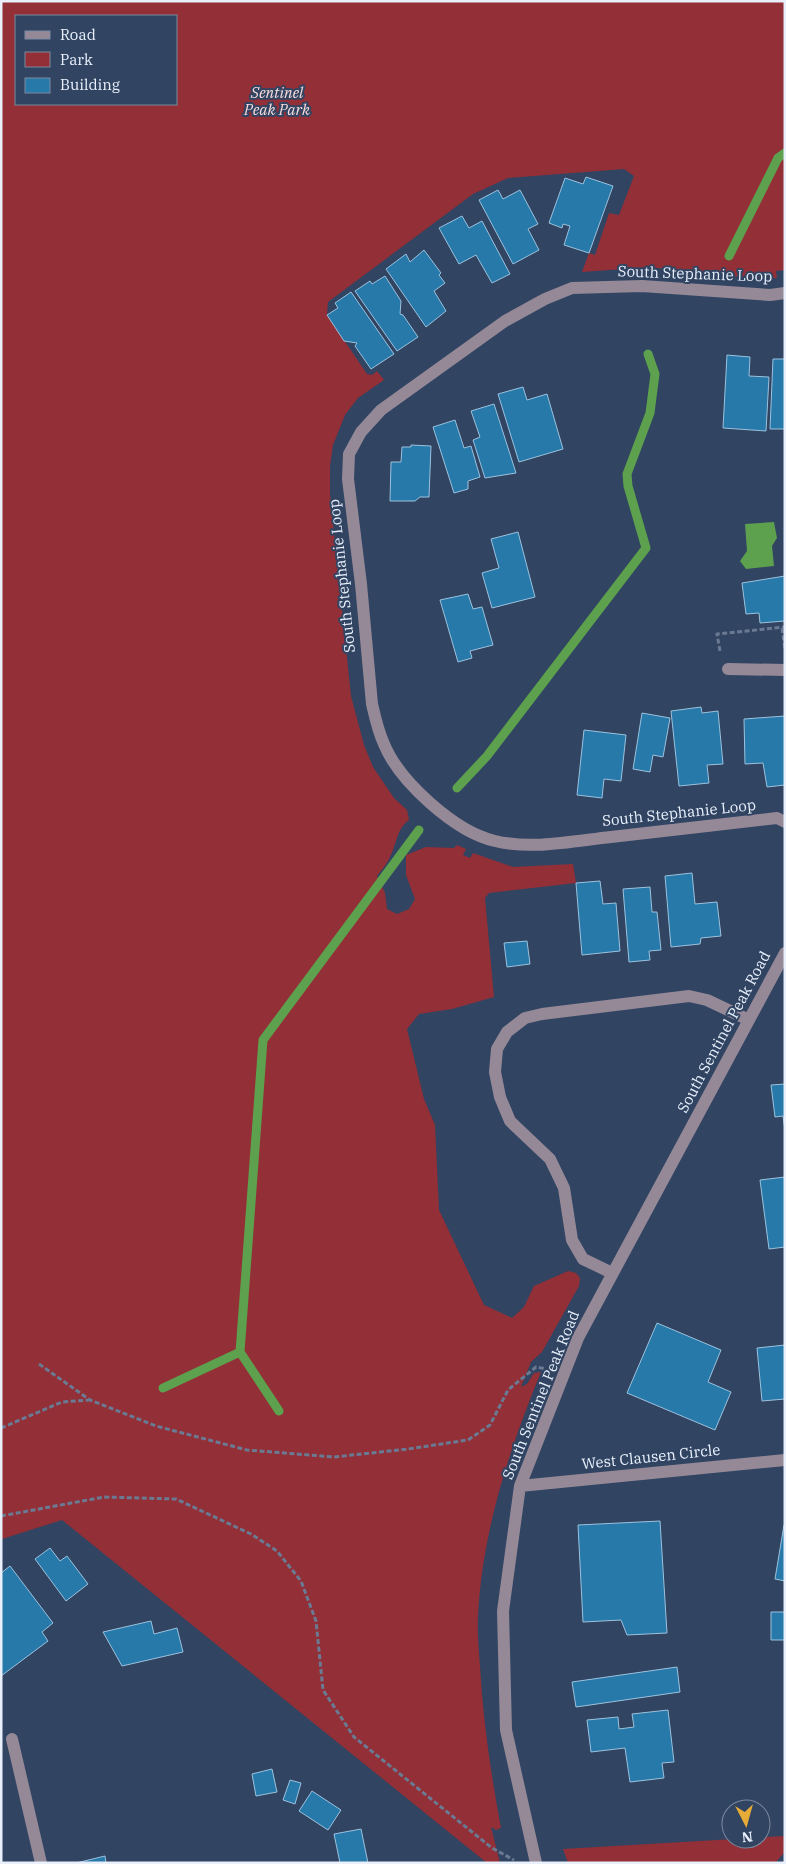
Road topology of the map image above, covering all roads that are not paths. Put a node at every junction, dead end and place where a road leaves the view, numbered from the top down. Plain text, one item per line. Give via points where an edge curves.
1 (785, 293) edge
2 (728, 669) road end
3 (785, 670) edge
4 (785, 822) edge
5 (785, 953) edge
6 (749, 1020) junction
7 (612, 1273) junction
8 (785, 1460) edge
9 (520, 1486) junction
10 (12, 1739) dead end
11 (41, 1863) edge
12 (536, 1863) edge

1 - 4 street, South Stephanie Loop via 770,295 642,286 572,288 545,299 504,321 381,410 361,432 349,454 348,479 376,723 384,744 408,781 451,818 493,841 516,844 554,843 777,818
2 - 3 street
5 - 6 street, South Sentinel Peak Road
6 - 7 street, South Sentinel Peak Road
6 - 7 street via 706,1000 689,996 524,1018 507,1032 497,1049 495,1072 500,1097 510,1121 550,1159 564,1188 572,1240 583,1259
7 - 9 street, South Sentinel Peak Road via 578,1338
8 - 9 street, West Clausen Circle
9 - 12 street, South Sentinel Peak Road via 503,1611 506,1730
10 - 11 street

